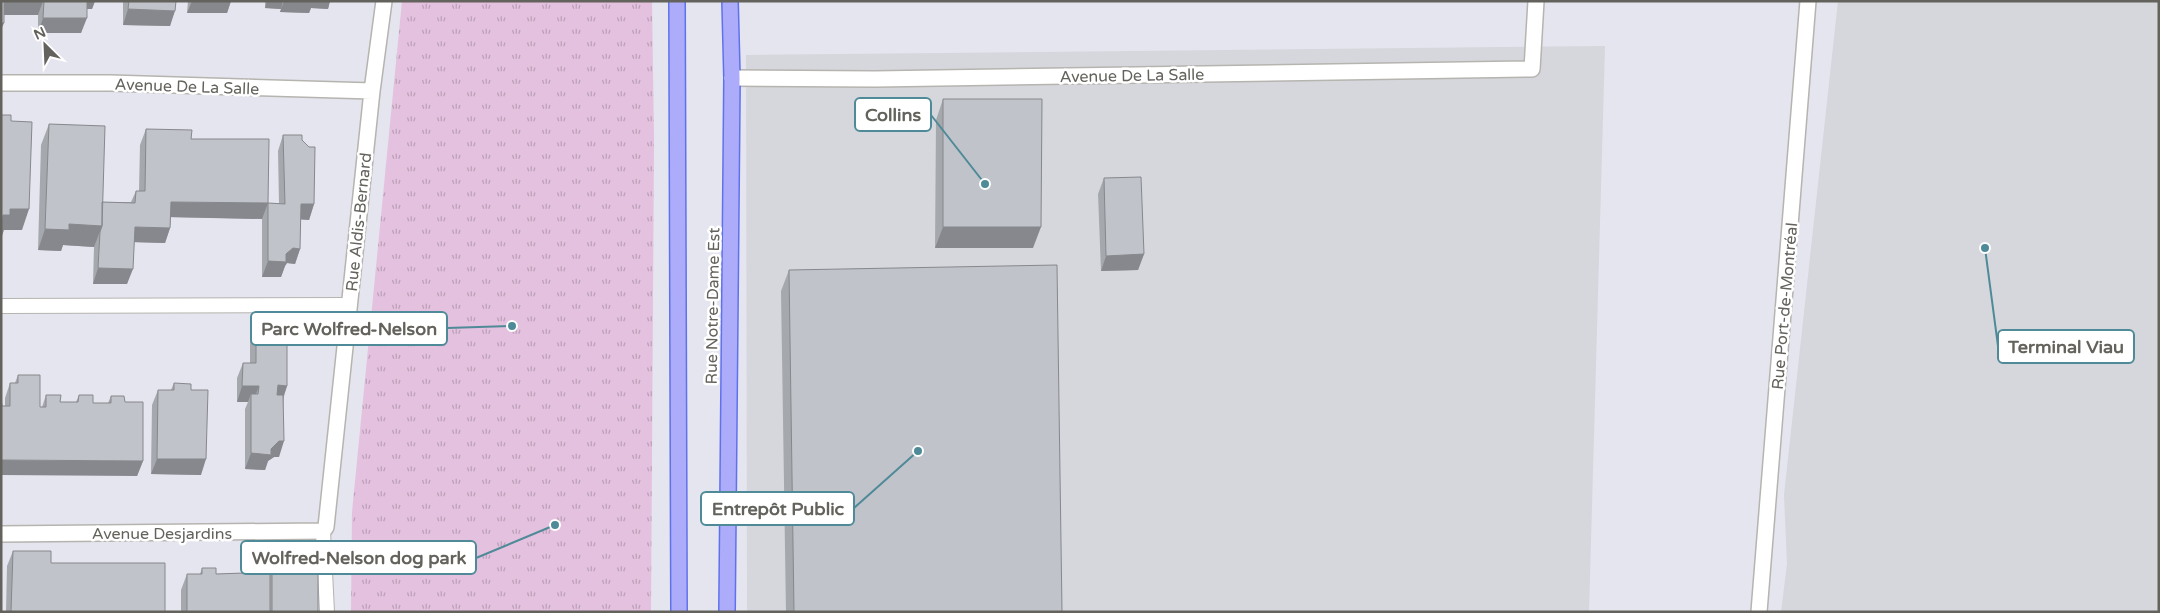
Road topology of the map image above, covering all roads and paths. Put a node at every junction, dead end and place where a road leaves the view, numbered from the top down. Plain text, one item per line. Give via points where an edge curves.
1 (384, 1) edge
2 (677, 1) edge
3 (730, 1) edge
4 (1536, 1) edge
5 (1808, 1) edge
6 (732, 78) junction
7 (1, 83) edge
8 (372, 91) junction
9 (349, 305) junction
10 (1, 306) edge
11 (323, 532) junction
12 (1, 534) edge
13 (327, 612) edge
14 (679, 612) edge
15 (727, 612) edge
16 (1759, 612) edge

1 - 8 street, Rue Aldis-Bernard
2 - 14 main road, Rue Notre-Dame Est
3 - 6 main road, Rue Notre-Dame Est
4 - 6 street, Avenue De La Salle via 1532,69 875,79
5 - 16 street, Rue Port-de-Montréal
6 - 15 main road, Rue Notre-Dame Est
7 - 8 street, Avenue De La Salle
8 - 9 street, Rue Aldis-Bernard
9 - 10 lane
9 - 11 street, Rue Aldis-Bernard
11 - 12 street, Avenue Desjardins
11 - 13 lane

